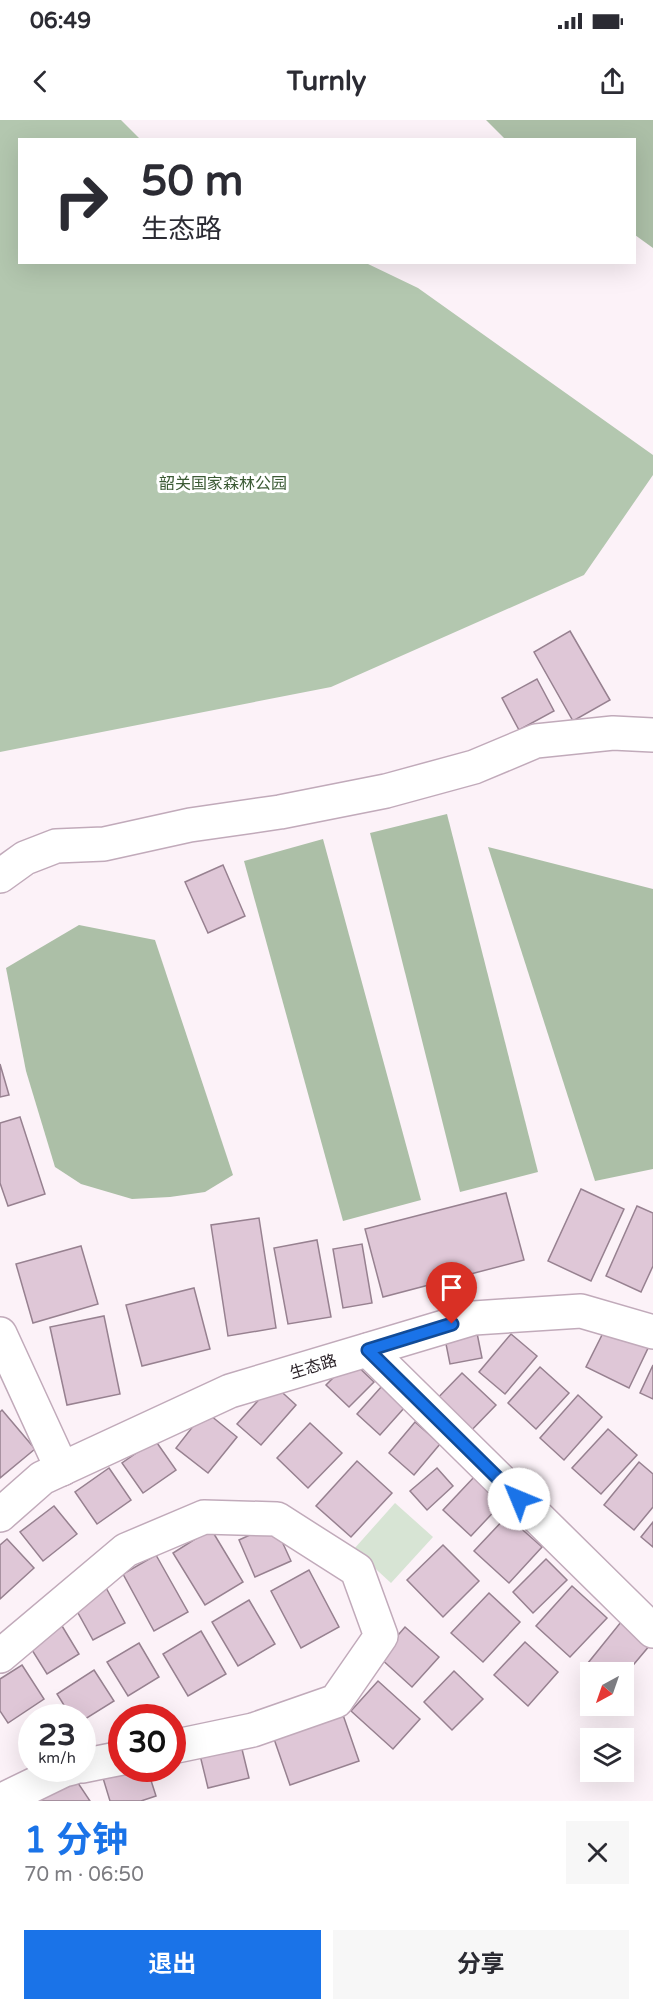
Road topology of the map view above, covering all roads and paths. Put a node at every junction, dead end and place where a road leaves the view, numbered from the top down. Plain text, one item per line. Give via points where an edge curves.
1 (653, 735) edge
2 (0, 876) edge
3 (653, 1332) edge
4 (0, 1334) edge
5 (368, 1350) junction
6 (62, 1469) junction
7 (0, 1515) edge
8 (653, 1631) edge
9 (0, 1656) edge
10 (186, 1744) edge
11 (39, 1782) edge
12 (0, 1801) edge

1 - 2 street via 613,733 537,741 474,767 386,791 105,844 56,846 25,858
3 - 5 street, 生态路 via 569,1311 474,1318
4 - 6 street
5 - 6 street, 生态路 via 230,1391
5 - 8 street
6 - 7 street, 生态路 via 42,1478
9 - 10 street via 126,1550 204,1516 277,1519 357,1570 381,1635 336,1701 253,1730
11 - 12 street

